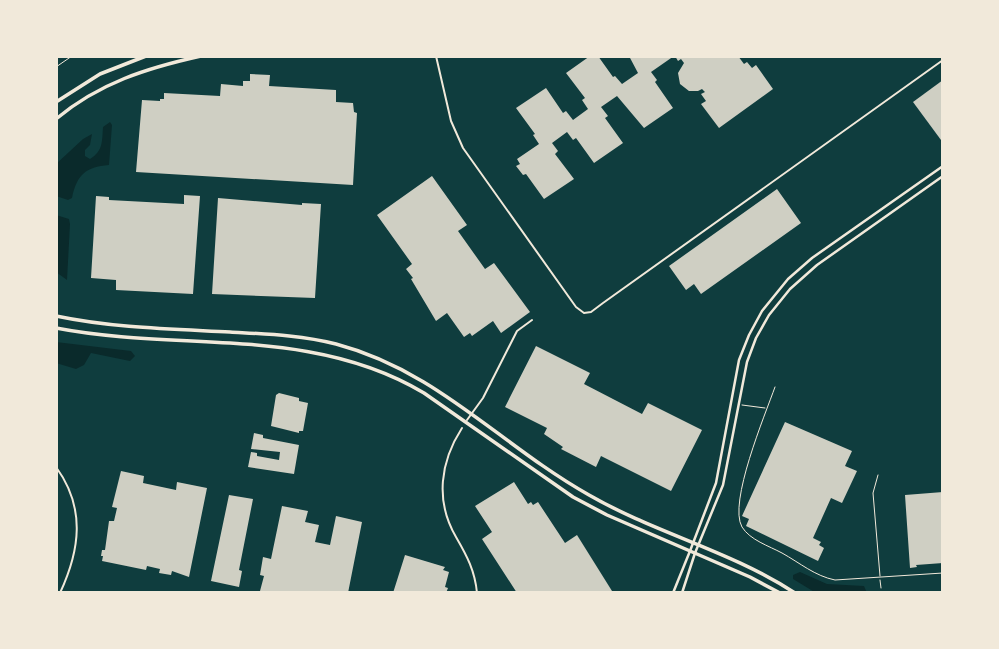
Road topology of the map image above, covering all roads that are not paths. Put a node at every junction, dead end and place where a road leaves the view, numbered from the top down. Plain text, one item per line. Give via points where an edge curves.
1 (72, 56) edge
2 (146, 56) edge
3 (201, 56) edge
4 (436, 56) edge
5 (943, 60) edge
6 (56, 67) edge
7 (56, 102) edge
8 (56, 119) edge
9 (943, 166) edge
10 (943, 176) edge
11 (56, 316) edge
12 (532, 320) dead end
13 (56, 328) edge
14 (775, 387) dead end
15 (738, 404) junction
16 (768, 409) junction
17 (472, 414) junction
18 (466, 422) junction
19 (462, 428) dead end
20 (56, 467) edge
21 (878, 475) dead end
22 (693, 543) junction
23 (699, 546) junction
24 (690, 551) junction
25 (695, 553) junction
26 (943, 573) edge
27 (880, 578) junction
28 (881, 588) dead end
29 (61, 593) edge
30 (477, 593) edge
31 (674, 593) edge
32 (682, 593) edge
33 (780, 593) edge
34 (795, 593) edge

1 - 6 lane
2 - 7 main road via 100,74
3 - 8 main road via 120,78 85,96
4 - 5 street via 451,121 463,148 584,313
9 - 22 main road via 812,258 762,311 739,360 716,483
10 - 15 main road via 817,265 785,294 751,350
11 - 17 main road via 322,341 397,365
12 - 17 street via 517,331
13 - 18 main road via 324,353 396,377
14 - 16 lane
15 - 16 lane
15 - 23 main road via 723,485
16 - 27 lane via 738,503 741,526 819,576 845,581
17 - 18 street
17 - 22 main road via 591,496
18 - 24 main road via 573,497
19 - 30 street via 450,447 442,490 450,525 473,568
20 - 29 street via 70,492 77,531 74,559
21 - 27 lane via 873,493
22 - 23 main road
22 - 24 main road
23 - 25 main road
23 - 34 main road
24 - 25 main road
24 - 31 main road
25 - 32 main road
25 - 33 main road
26 - 27 lane
27 - 28 lane

